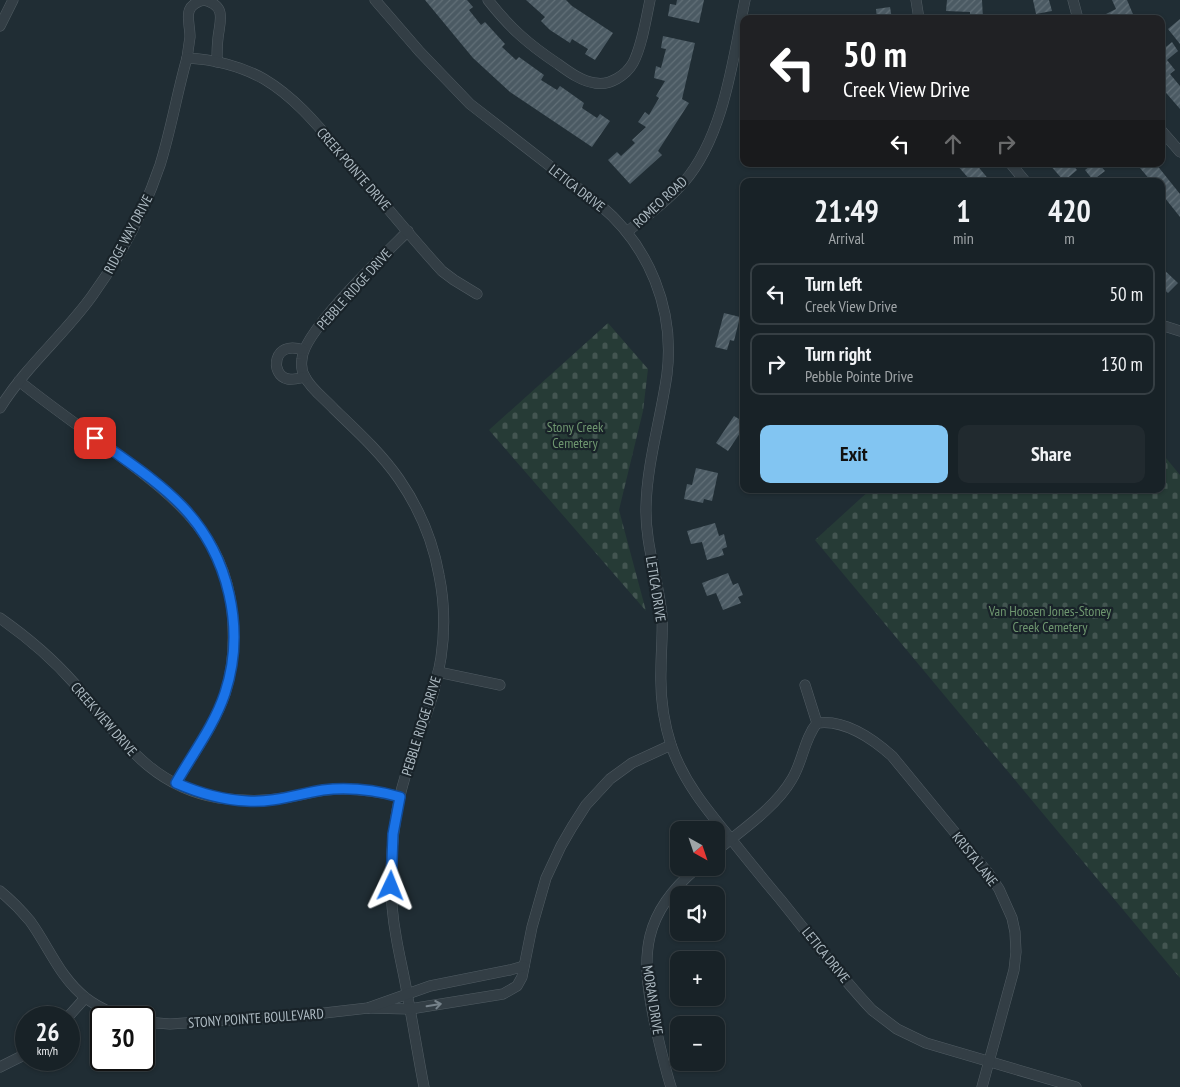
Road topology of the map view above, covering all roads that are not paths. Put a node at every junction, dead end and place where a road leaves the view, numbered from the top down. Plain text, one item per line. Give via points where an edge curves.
1 (13, 0) edge
2 (375, 0) edge
3 (488, 0) edge
4 (650, 0) edge
5 (745, 0) edge
6 (916, 0) edge
7 (1073, 0) edge
8 (742, 15) edge
9 (918, 15) edge
10 (1077, 15) edge
11 (740, 23) edge
12 (0, 26) edge
13 (187, 58) junction
14 (217, 62) junction
15 (1165, 135) edge
16 (1180, 152) edge
17 (1013, 167) edge
18 (1023, 178) edge
19 (408, 231) junction
20 (627, 232) junction
21 (477, 294) dead end
22 (1165, 326) edge
23 (1180, 331) edge
24 (303, 350) junction
25 (305, 377) junction
26 (19, 380) junction
27 (0, 408) edge
28 (0, 618) edge
29 (438, 672) junction
30 (500, 685) dead end
31 (805, 685) dead end
32 (817, 723) junction
33 (671, 745) junction
34 (176, 783) junction
35 (400, 797) junction
36 (731, 839) junction
37 (725, 844) edge
38 (688, 876) edge
39 (0, 892) edge
40 (524, 966) junction
41 (407, 992) junction
42 (85, 998) junction
43 (78, 1006) edge
44 (99, 1006) edge
45 (368, 1008) junction
46 (410, 1009) junction
47 (155, 1023) edge
48 (15, 1060) edge
49 (990, 1061) junction
50 (0, 1067) edge
51 (424, 1087) edge
52 (671, 1087) edge
53 (982, 1087) edge
54 (1076, 1087) edge

1 - 12 street
2 - 20 street, LETICA DRIVE via 470,104 600,205
3 - 4 street via 519,36 539,52 579,78 597,84 617,79 633,62
5 - 8 street, ROMEO ROAD
6 - 9 street
7 - 10 street
11 - 20 street, ROMEO ROAD via 721,110 699,163 684,182
13 - 14 street
13 - 14 street, RIDGE WAY DRIVE via 189,10 204,0 220,10
13 - 26 street, RIDGE WAY DRIVE via 160,164 132,232 91,298
14 - 19 street, CREEK POINTE DRIVE via 262,78 289,96
15 - 16 street
17 - 18 street
19 - 21 street, CREEK POINTE DRIVE via 442,271
19 - 24 street, PEBBLE RIDGE DRIVE via 354,285
20 - 33 street, LETICA DRIVE via 656,282 668,339 667,374 646,507 661,611 662,698
22 - 23 street
24 - 25 street
24 - 25 street via 288,347 278,355 276,366 282,376 289,379
25 - 29 street, PEBBLE RIDGE DRIVE via 390,467 412,500 424,526 436,558 442,593 444,620
26 - 27 street, RIDGE WAY DRIVE
26 - 34 street via 172,496 202,530 221,566 233,619 234,654 230,676 211,725
28 - 34 street, CREEK VIEW DRIVE via 32,641 62,670 133,754
29 - 30 street
29 - 35 street, PEBBLE RIDGE DRIVE
31 - 32 street
32 - 36 street via 808,738 799,767 784,792
32 - 49 street, KRISTA LANE via 847,728 887,752 999,889 1012,918 1016,952 1012,983
33 - 36 street, LETICA DRIVE via 692,790
33 - 40 street, STONY POINTE BOULEVARD via 620,771 586,805 546,878
34 - 35 street, CREEK VIEW DRIVE via 204,794 247,801 348,789 371,790
35 - 41 street, PEBBLE RIDGE DRIVE via 393,834 391,896
36 - 37 street
36 - 49 street, LETICA DRIVE via 872,1010 912,1037
38 - 52 street, MORAN DRIVE via 664,901 647,951 648,988
39 - 42 street via 30,920 60,971
40 - 41 street, STONY POINTE BOULEVARD
46 -> 40 street, STONY POINTE BOULEVARD via 503,994 517,986
41 - 45 street, STONY POINTE BOULEVARD
41 - 46 street, PEBBLE RIDGE DRIVE
42 - 43 street
42 - 44 street
45 - 46 street, STONY POINTE BOULEVARD
45 - 47 street, STONY POINTE BOULEVARD via 278,1017
46 - 51 street, PEBBLE RIDGE DRIVE
48 - 50 street
49 - 53 street
49 - 54 street, LETICA DRIVE

